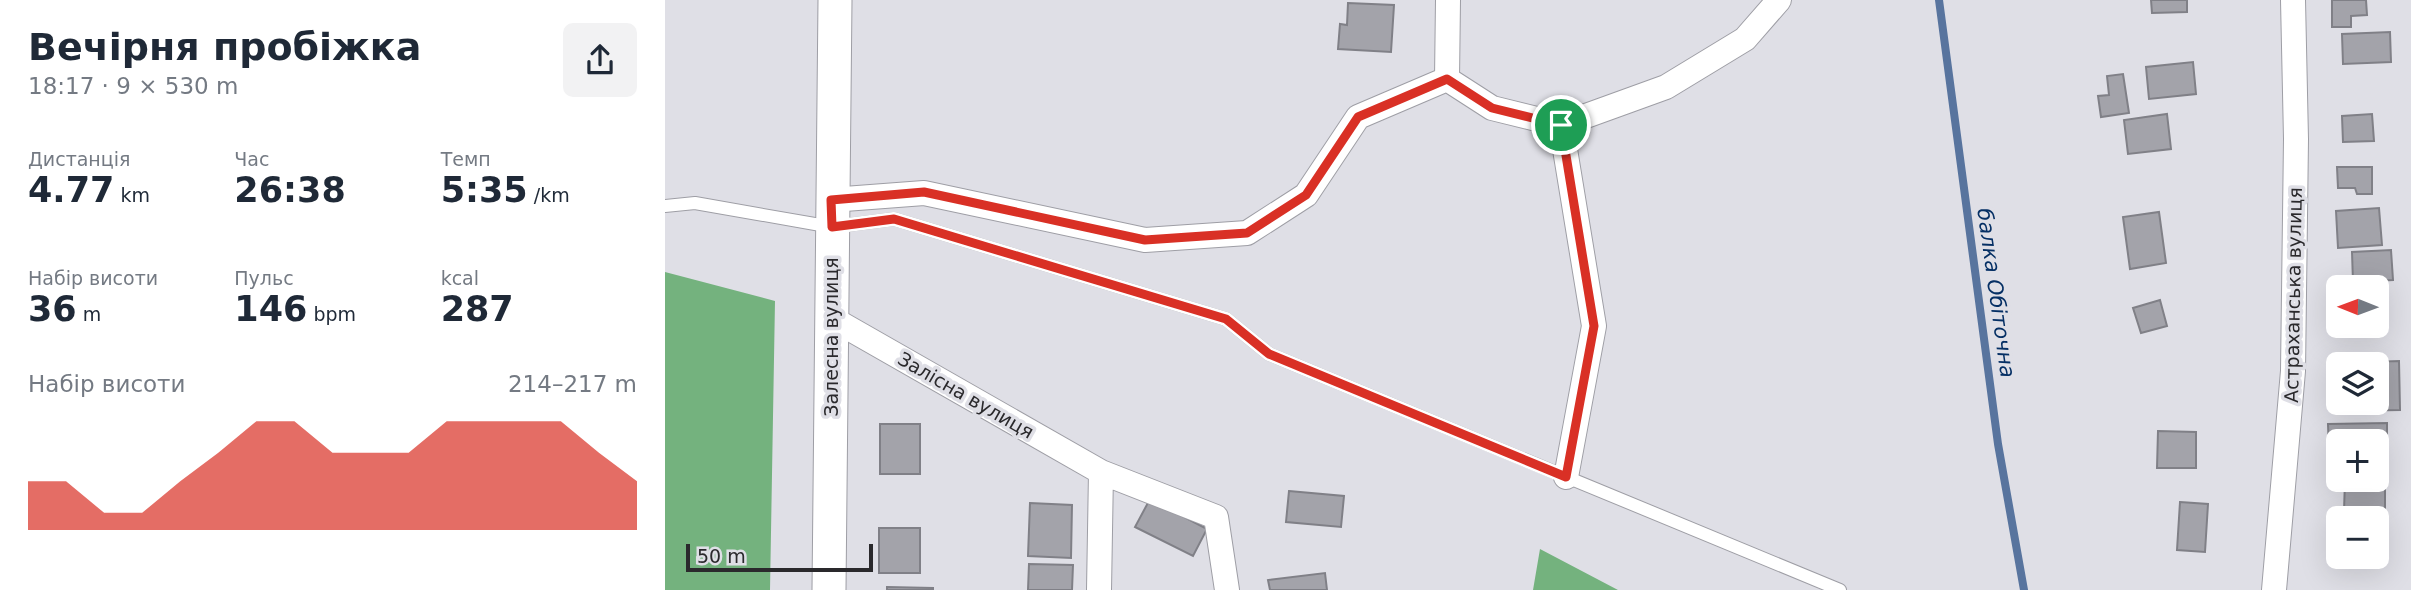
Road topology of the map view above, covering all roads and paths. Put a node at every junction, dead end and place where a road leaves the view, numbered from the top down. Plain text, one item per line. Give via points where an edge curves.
1 (835, 0) edge
2 (1447, 0) edge
3 (1779, 0) edge
4 (2293, 0) edge
5 (1447, 79) junction
6 (1561, 125) junction
7 (665, 206) edge
8 (831, 213) junction
9 (831, 318) junction
10 (1101, 472) junction
11 (1566, 477) junction
12 (829, 590) edge
13 (1099, 590) edge
14 (1227, 590) edge
15 (1840, 590) edge
16 (2274, 590) edge

1 - 8 main road, Залесна вулиця
2 - 5 street
3 - 6 street via 1745,39 1665,87
4 - 16 street, Астраханська вулиця via 2293,371
5 - 6 street via 1492,108
5 - 8 street via 1358,117 1306,195 1247,233 1145,240 924,192
6 - 11 street via 1594,326
7 - 8 lane via 695,203
8 - 9 main road, Залесна вулиця
8 - 11 lane via 894,219 1226,319 1269,354
9 - 10 street, Залісна вулиця
9 - 12 main road, Залесна вулиця
10 - 13 street
10 - 14 street, Залісна вулиця via 1216,517
11 - 15 lane

